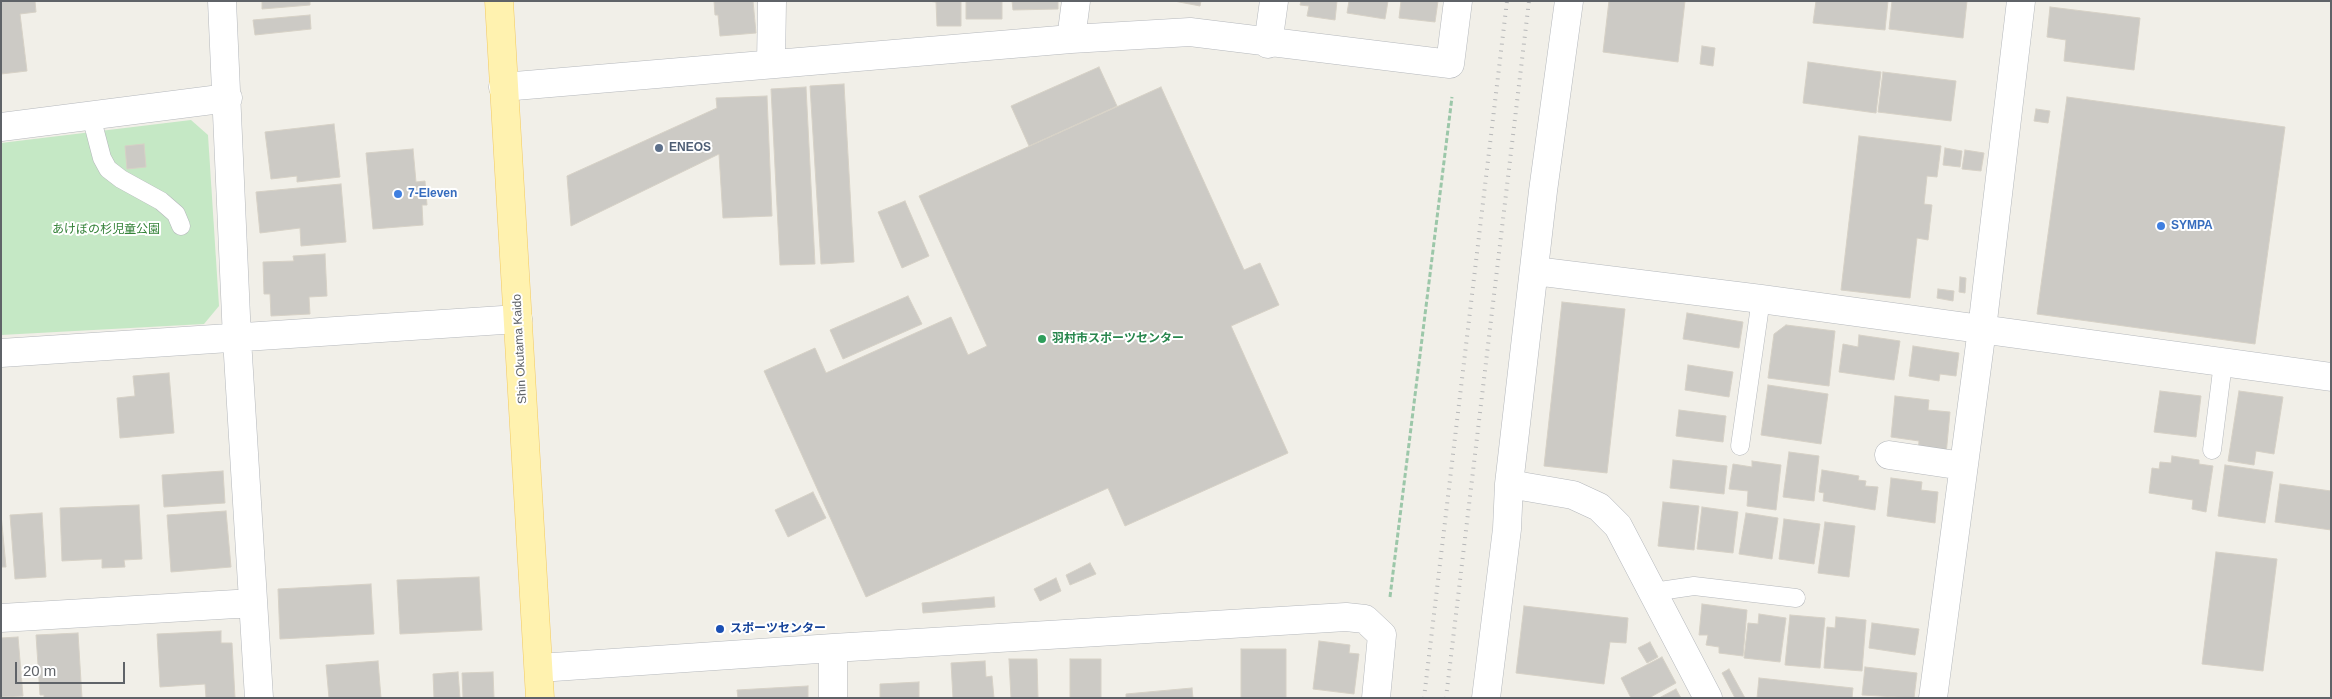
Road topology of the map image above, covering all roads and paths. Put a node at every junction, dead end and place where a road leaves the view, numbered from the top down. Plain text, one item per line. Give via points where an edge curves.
1 (222, 1) edge
2 (500, 1) edge
3 (772, 1) edge
4 (1076, 1) edge
5 (1274, 1) edge
6 (1458, 1) edge
7 (1568, 1) edge
8 (2021, 1) edge
9 (1071, 39) junction
10 (1268, 44) junction
11 (771, 64) junction
12 (1450, 64) junction
13 (503, 87) junction
14 (228, 98) junction
15 (91, 116) junction
16 (1, 127) edge
17 (181, 226) dead end
18 (1535, 271) junction
19 (1761, 299) junction
20 (518, 319) junction
21 (1982, 329) junction
22 (237, 339) junction
23 (1, 353) edge
24 (2223, 363) junction
25 (2331, 378) edge
26 (1740, 446) dead end
27 (2212, 450) dead end
28 (1888, 455) dead end
29 (1963, 466) junction
30 (1509, 484) junction
31 (1653, 592) junction
32 (1796, 598) dead end
33 (253, 602) junction
34 (1, 618) edge
35 (1382, 634) junction
36 (833, 648) junction
37 (539, 668) junction
38 (258, 698) edge
39 (540, 698) edge
40 (833, 698) edge
41 (1376, 698) edge
42 (1486, 698) edge
43 (1708, 698) edge
44 (1933, 698) edge

1 - 14 street
2 - 13 main road, Shin Okutama Kaido
3 - 11 street
4 - 9 street
5 - 10 street
6 - 12 street
7 - 18 street
8 - 21 street
9 - 10 street via 1190,32
9 - 11 street
10 - 12 street
11 - 13 street
12 - 35 path via 1454,80 1390,597
13 - 20 main road, Shin Okutama Kaido
14 - 15 street
14 - 22 street
15 - 16 street
15 - 17 lane via 108,169 160,201 176,214
18 - 19 street
18 - 30 street
19 - 21 street
19 - 26 lane
20 - 22 street
20 - 37 main road, Shin Okutama Kaido
21 - 24 street
21 - 29 street
22 - 23 street
22 - 33 street
24 - 25 street
24 - 27 lane
28 - 29 street
29 - 44 street
30 - 31 street via 1574,495 1599,508 1618,526
30 - 42 street
31 - 32 lane via 1694,586
31 - 43 street
33 - 34 street
33 - 38 street
35 - 36 street via 1364,619 1346,617
35 - 41 street
36 - 37 street
36 - 40 street
37 - 39 main road, Shin Okutama Kaido

